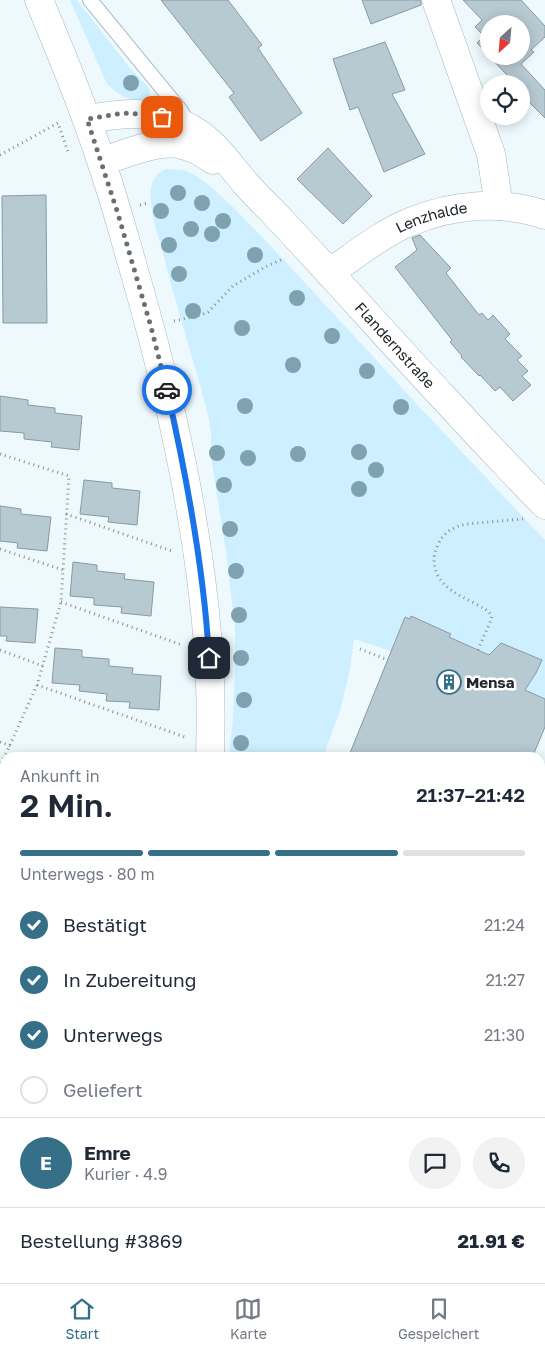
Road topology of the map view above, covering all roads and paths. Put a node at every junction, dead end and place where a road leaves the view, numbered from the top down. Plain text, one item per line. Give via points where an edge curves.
1 (39, 0) edge
2 (90, 0) edge
3 (436, 0) edge
4 (87, 119) junction
5 (52, 126) dead end
6 (189, 127) junction
7 (0, 155) edge
8 (102, 162) junction
9 (247, 185) junction
10 (499, 206) junction
11 (545, 215) edge
12 (306, 246) junction
13 (329, 273) junction
14 (151, 327) junction
15 (0, 454) edge
16 (537, 512) edge
17 (66, 514) junction
18 (0, 549) edge
19 (174, 552) dead end
20 (63, 570) junction
21 (62, 602) junction
22 (183, 645) dead end
23 (360, 649) dead end
24 (0, 650) edge
25 (478, 650) dead end
26 (388, 660) dead end
27 (43, 666) junction
28 (37, 685) junction
29 (185, 737) dead end
30 (0, 742) edge
31 (10, 746) junction
32 (7, 752) edge
33 (210, 752) edge

1 - 4 street
2 - 6 lane via 181,111
3 - 10 street via 491,154
4 - 6 street, Flandernstraße via 145,114
4 - 8 street
5 - 7 path
6 - 9 street, Flandernstraße via 215,146
8 - 9 street, Flandernstraße via 148,147 185,145 211,158
8 - 14 street
9 - 12 street, Flandernstraße
10 - 11 street, Lenzhalde via 523,208
10 - 13 street, Lenzhalde via 458,208 410,222
12 - 13 street, Flandernstraße
12 - 14 path via 233,286 208,312
13 - 16 street, Flandernstraße
14 - 33 street via 179,446 197,549 208,643
15 - 17 path via 69,476
16 - 25 path via 459,525 439,541 434,563 441,582 492,616
17 - 19 path
17 - 20 path
18 - 20 path
20 - 21 path
21 - 22 path
21 - 27 path
23 - 26 path
24 - 27 path
27 - 28 path
28 - 29 path
28 - 31 path
30 - 31 path
31 - 32 path

